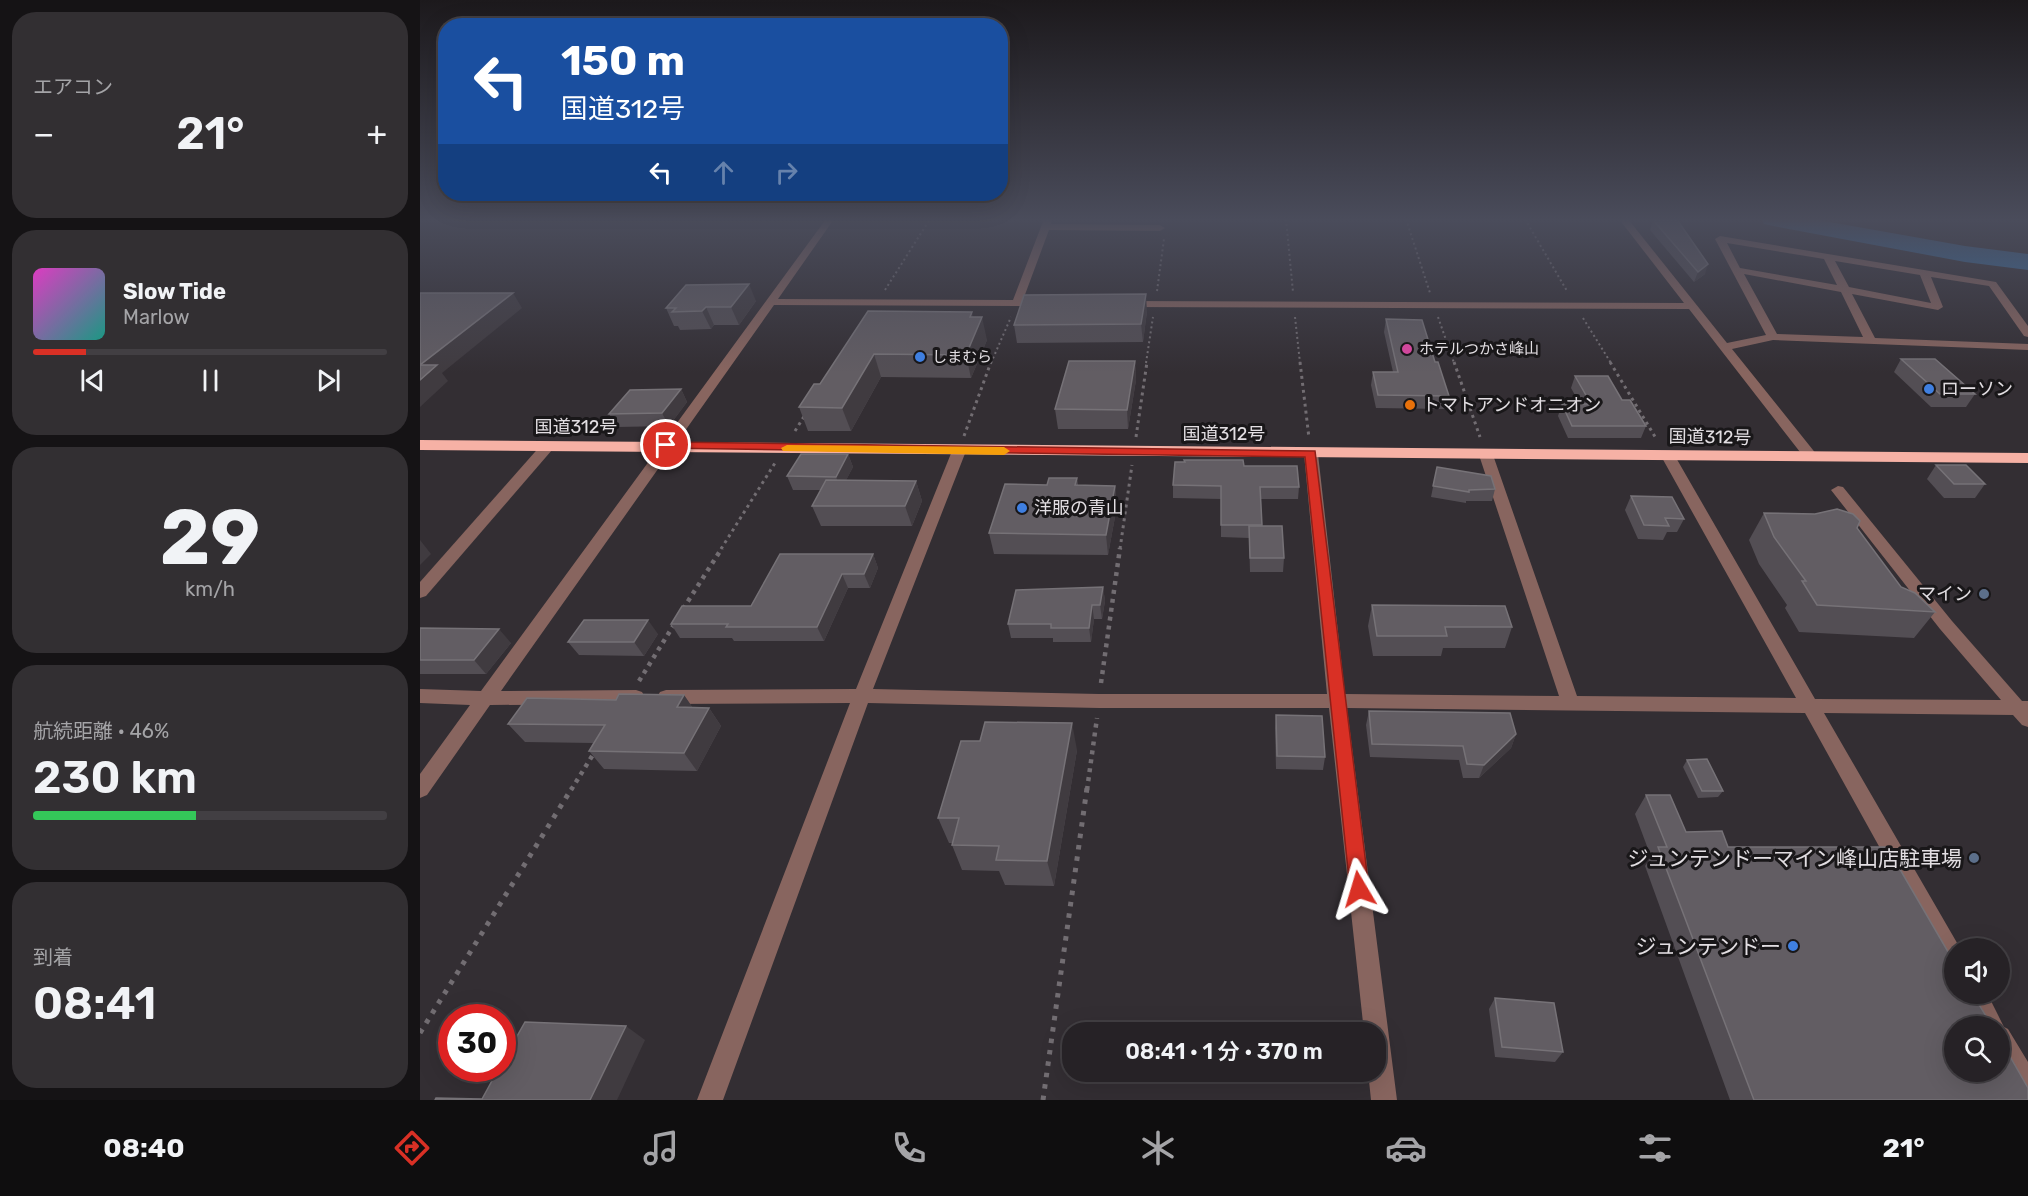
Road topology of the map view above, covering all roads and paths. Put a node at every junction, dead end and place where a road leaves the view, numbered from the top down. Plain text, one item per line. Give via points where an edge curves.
1 (792, 270) edge
2 (898, 270) edge
3 (1029, 270) edge
4 (1158, 270) edge
5 (1291, 270) edge
6 (1422, 270) edge
7 (1555, 270) edge
8 (1663, 270) edge
9 (1737, 270) edge
10 (1739, 270) edge
11 (1835, 270) edge
12 (1907, 270) edge
13 (1923, 273) junction
14 (1845, 290) junction
15 (769, 302) junction
16 (877, 303) junction
17 (1017, 303) junction
18 (1047, 303) edge
19 (1112, 303) edge
20 (1155, 304) junction
21 (1294, 304) junction
22 (1433, 305) junction
23 (1575, 305) junction
24 (1690, 306) junction
25 (2028, 334) edge
26 (1773, 337) junction
27 (1871, 341) junction
28 (2028, 346) edge
29 (1724, 347) junction
30 (809, 410) edge
31 (666, 445) junction
32 (548, 447) junction
33 (423, 448) edge
34 (784, 448) junction
35 (959, 451) junction
36 (1134, 453) junction
37 (1311, 454) junction
38 (1486, 455) junction
39 (1668, 456) junction
40 (1812, 458) junction
41 (2028, 458) edge
42 (1838, 490) dead end
43 (420, 592) edge
44 (420, 696) edge
45 (862, 696) junction
46 (628, 697) junction
47 (485, 698) junction
48 (1099, 701) junction
49 (1337, 701) junction
50 (1571, 704) junction
51 (1809, 706) junction
52 (2025, 712) edge
53 (597, 748) edge
54 (420, 789) edge
55 (1944, 942) edge
56 (420, 1033) edge
57 (2010, 1054) edge
58 (2028, 1086) edge
59 (710, 1100) edge
60 (1042, 1100) edge
61 (1384, 1100) edge

1 - 15 street
2 - 16 path
3 - 17 street
4 - 20 path
5 - 21 path
6 - 22 path
7 - 23 path
8 - 24 street
9 - 26 street
10 - 14 street
11 - 14 street
12 - 13 street
13 - 14 street via 1938,307
13 - 25 street via 1992,284
14 - 27 street
15 - 16 street
15 - 31 street
16 - 17 street
17 - 18 street
17 - 35 path via 983,381
19 - 20 street
20 - 21 street
20 - 36 path
21 - 22 street
21 - 37 path
22 - 23 street
22 - 38 path
23 - 24 street
23 - 39 path
24 - 29 street
26 - 27 street
26 - 29 street
27 - 28 street
29 - 40 street
30 - 34 path
31 - 32 highway, 国道312号
31 - 34 highway, 国道312号
31 - 47 street
32 - 33 highway, 国道312号
32 - 43 street
34 - 35 highway, 国道312号
34 - 46 path
35 - 36 highway, 国道312号
35 - 45 street
36 - 37 highway, 国道312号
36 - 48 path
37 - 38 highway, 国道312号
37 - 49 street
38 - 39 highway, 国道312号
38 - 50 street
39 - 40 highway, 国道312号
39 - 51 street
40 - 41 highway, 国道312号
42 - 52 street via 1946,625
44 - 47 street
45 - 46 street
45 - 48 street
45 - 59 street
46 - 47 street
47 - 54 street
48 - 49 street
48 - 60 path
49 - 50 street
49 - 61 street
50 - 51 street
51 - 52 street
51 - 55 street
53 - 56 path
57 - 58 street

